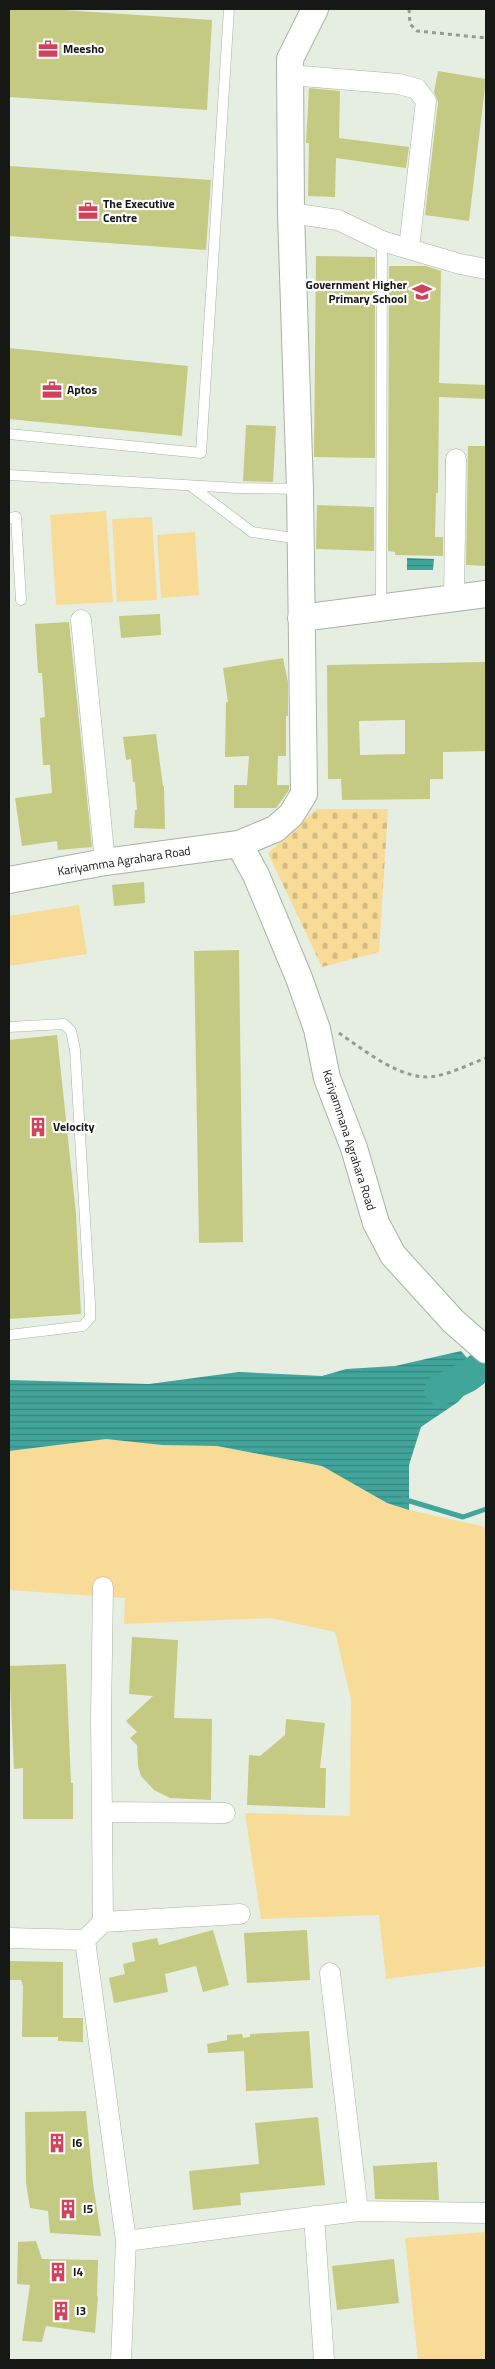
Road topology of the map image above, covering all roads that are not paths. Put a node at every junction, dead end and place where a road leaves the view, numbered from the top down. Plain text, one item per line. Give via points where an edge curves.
1 (229, 9) edge
2 (315, 9) edge
3 (290, 75) junction
4 (291, 214) junction
5 (382, 241) junction
6 (409, 248) junction
7 (486, 269) edge
8 (9, 434) edge
9 (456, 459) dead end
10 (9, 475) edge
11 (190, 485) junction
12 (300, 489) junction
13 (9, 518) edge
14 (300, 539) junction
15 (486, 594) edge
16 (454, 598) junction
17 (21, 600) dead end
18 (382, 608) junction
19 (301, 618) junction
20 (81, 620) dead end
21 (239, 844) junction
22 (104, 862) junction
23 (9, 880) edge
24 (9, 1027) edge
25 (9, 1335) edge
26 (486, 1350) edge
27 (103, 1587) dead end
28 (102, 1812) junction
29 (225, 1813) dead end
30 (240, 1914) dead end
31 (104, 1922) junction
32 (9, 1938) edge
33 (85, 1940) junction
34 (330, 1973) dead end
35 (358, 2210) junction
36 (486, 2213) edge
37 (314, 2216) junction
38 (126, 2241) junction
39 (121, 2360) edge
40 (324, 2360) edge

1 - 8 lane via 201,453
2 - 3 street, Kariyamma Agrahara Road via 290,59
3 - 4 street, Kariyamma Agrahara Road
3 - 6 street via 399,84 417,89 426,101
4 - 5 street via 338,220
4 - 12 street, Kariyamma Agrahara Road
5 - 6 street
5 - 18 lane
6 - 7 street
9 - 16 street
10 - 11 lane
11 - 12 lane
11 - 14 lane via 252,532
12 - 14 street, Kariyamma Agrahara Road
13 - 17 lane via 16,517
14 - 19 street, Kariyamma Agrahara Road
15 - 16 street
16 - 18 street
18 - 19 street
19 - 21 street, Kariyamma Agrahara Road via 304,794 291,815 275,829
20 - 22 street
21 - 22 street, Kariyamma Agrahara Road
21 - 26 street, Kariyammana Agrahara Road via 256,874 299,978 312,1015 327,1078 354,1148 376,1223 393,1255 453,1321
22 - 23 street, Kariyamma Agrahara Road
24 - 25 lane via 64,1024 71,1031 90,1305 90,1318 83,1326
27 - 28 street
28 - 29 street
28 - 31 street
30 - 31 street
31 - 33 street
32 - 33 street
33 - 38 street
34 - 35 street
35 - 36 street
35 - 37 street
37 - 38 street
37 - 40 street
38 - 39 street

